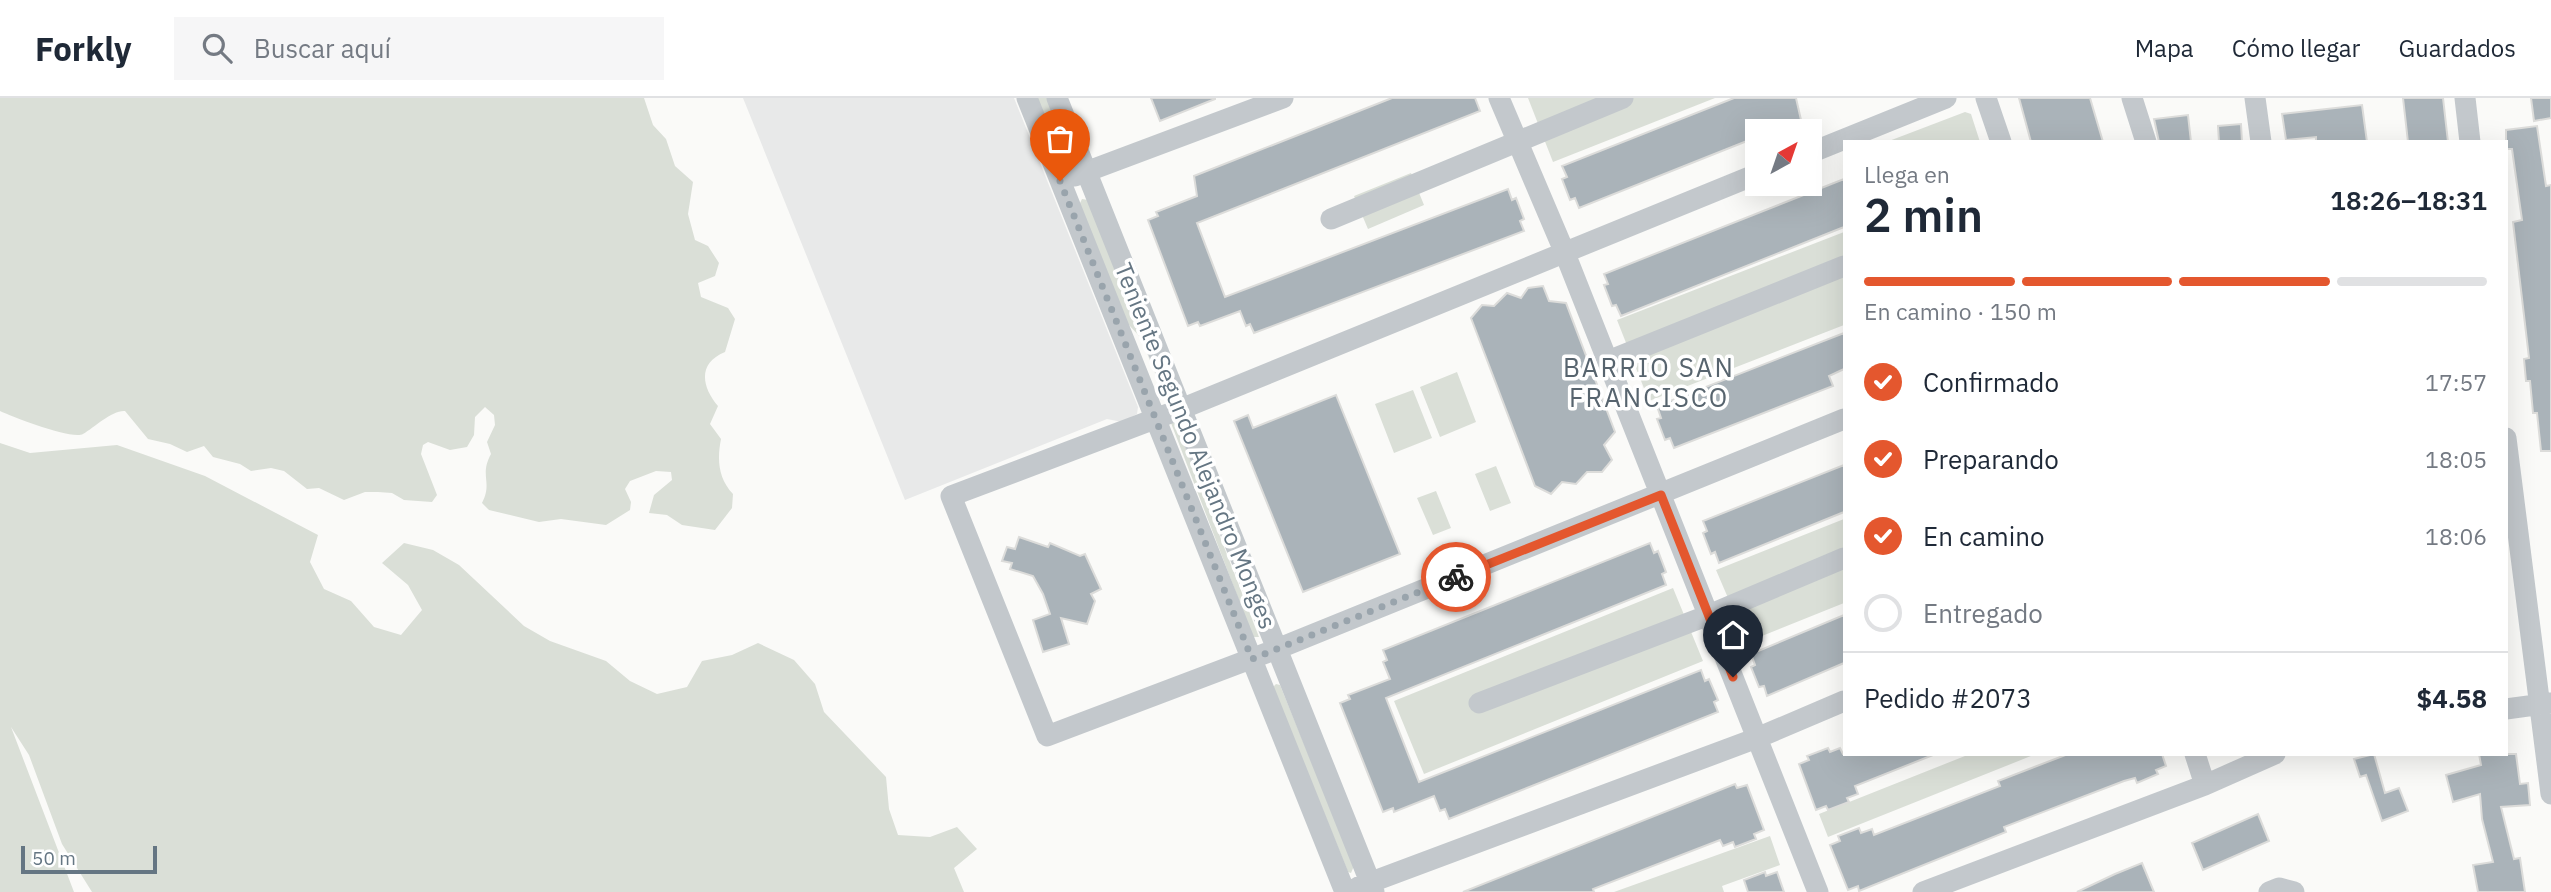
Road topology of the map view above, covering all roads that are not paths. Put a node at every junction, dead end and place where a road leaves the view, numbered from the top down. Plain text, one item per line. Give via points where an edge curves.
1 (1027, 98) edge
2 (1057, 98) edge
3 (1283, 98) edge
4 (1500, 98) edge
5 (1623, 98) edge
6 (1946, 98) edge
7 (1986, 98) edge
8 (2134, 98) edge
9 (2255, 98) edge
10 (2465, 98) edge
11 (1919, 103) edge
12 (2000, 140) edge
13 (2145, 140) edge
14 (2261, 140) edge
15 (2470, 140) edge
16 (1517, 141) junction
17 (1822, 147) edge
18 (1086, 171) junction
19 (1745, 179) edge
20 (1060, 181) junction
21 (1331, 219) dead end
22 (1564, 251) junction
23 (1843, 266) edge
24 (1608, 361) junction
25 (1181, 409) junction
26 (1156, 419) junction
27 (1843, 419) edge
28 (2508, 466) edge
29 (1661, 495) junction
30 (1843, 558) edge
31 (1709, 615) junction
32 (1277, 649) junction
33 (1252, 659) junction
34 (1843, 701) edge
35 (1479, 703) dead end
36 (2545, 704) edge
37 (2508, 709) edge
38 (1757, 737) junction
39 (2196, 756) edge
40 (2270, 756) edge
41 (2205, 785) junction
42 (2551, 794) edge
43 (1372, 887) edge
44 (1346, 892) edge
45 (1818, 892) edge
46 (1923, 892) edge
47 (2269, 892) edge
48 (2294, 892) edge

1 - 20 street, Teniente Segundo Alejandro Monges
2 - 18 street, Teniente Segundo Alejandro Monges
3 - 18 street
4 - 16 street
5 - 16 street
6 - 11 street
7 - 12 street
8 - 13 street
9 - 14 street
10 - 15 street
11 - 17 street
16 - 21 street
16 - 22 street
18 - 20 street
18 - 25 street, Teniente Segundo Alejandro Monges
19 - 22 street
20 - 26 street, Teniente Segundo Alejandro Monges
22 - 24 street
22 - 25 street
23 - 24 street
24 - 29 street
25 - 26 street
25 - 32 street, Teniente Segundo Alejandro Monges
26 - 33 street, Teniente Segundo Alejandro Monges
26 - 33 street via 951,496 1047,736
27 - 29 street
28 - 36 street
29 - 31 street
29 - 32 street
30 - 31 street
31 - 35 street
31 - 38 street
32 - 33 street
32 - 43 street, Teniente Segundo Alejandro Monges
33 - 44 street, Teniente Segundo Alejandro Monges
34 - 38 street
36 - 37 street
36 - 42 street
38 - 43 street
38 - 45 street
39 - 41 street
40 - 41 street
41 - 46 street
43 - 44 street
47 - 48 street via 2279,888

